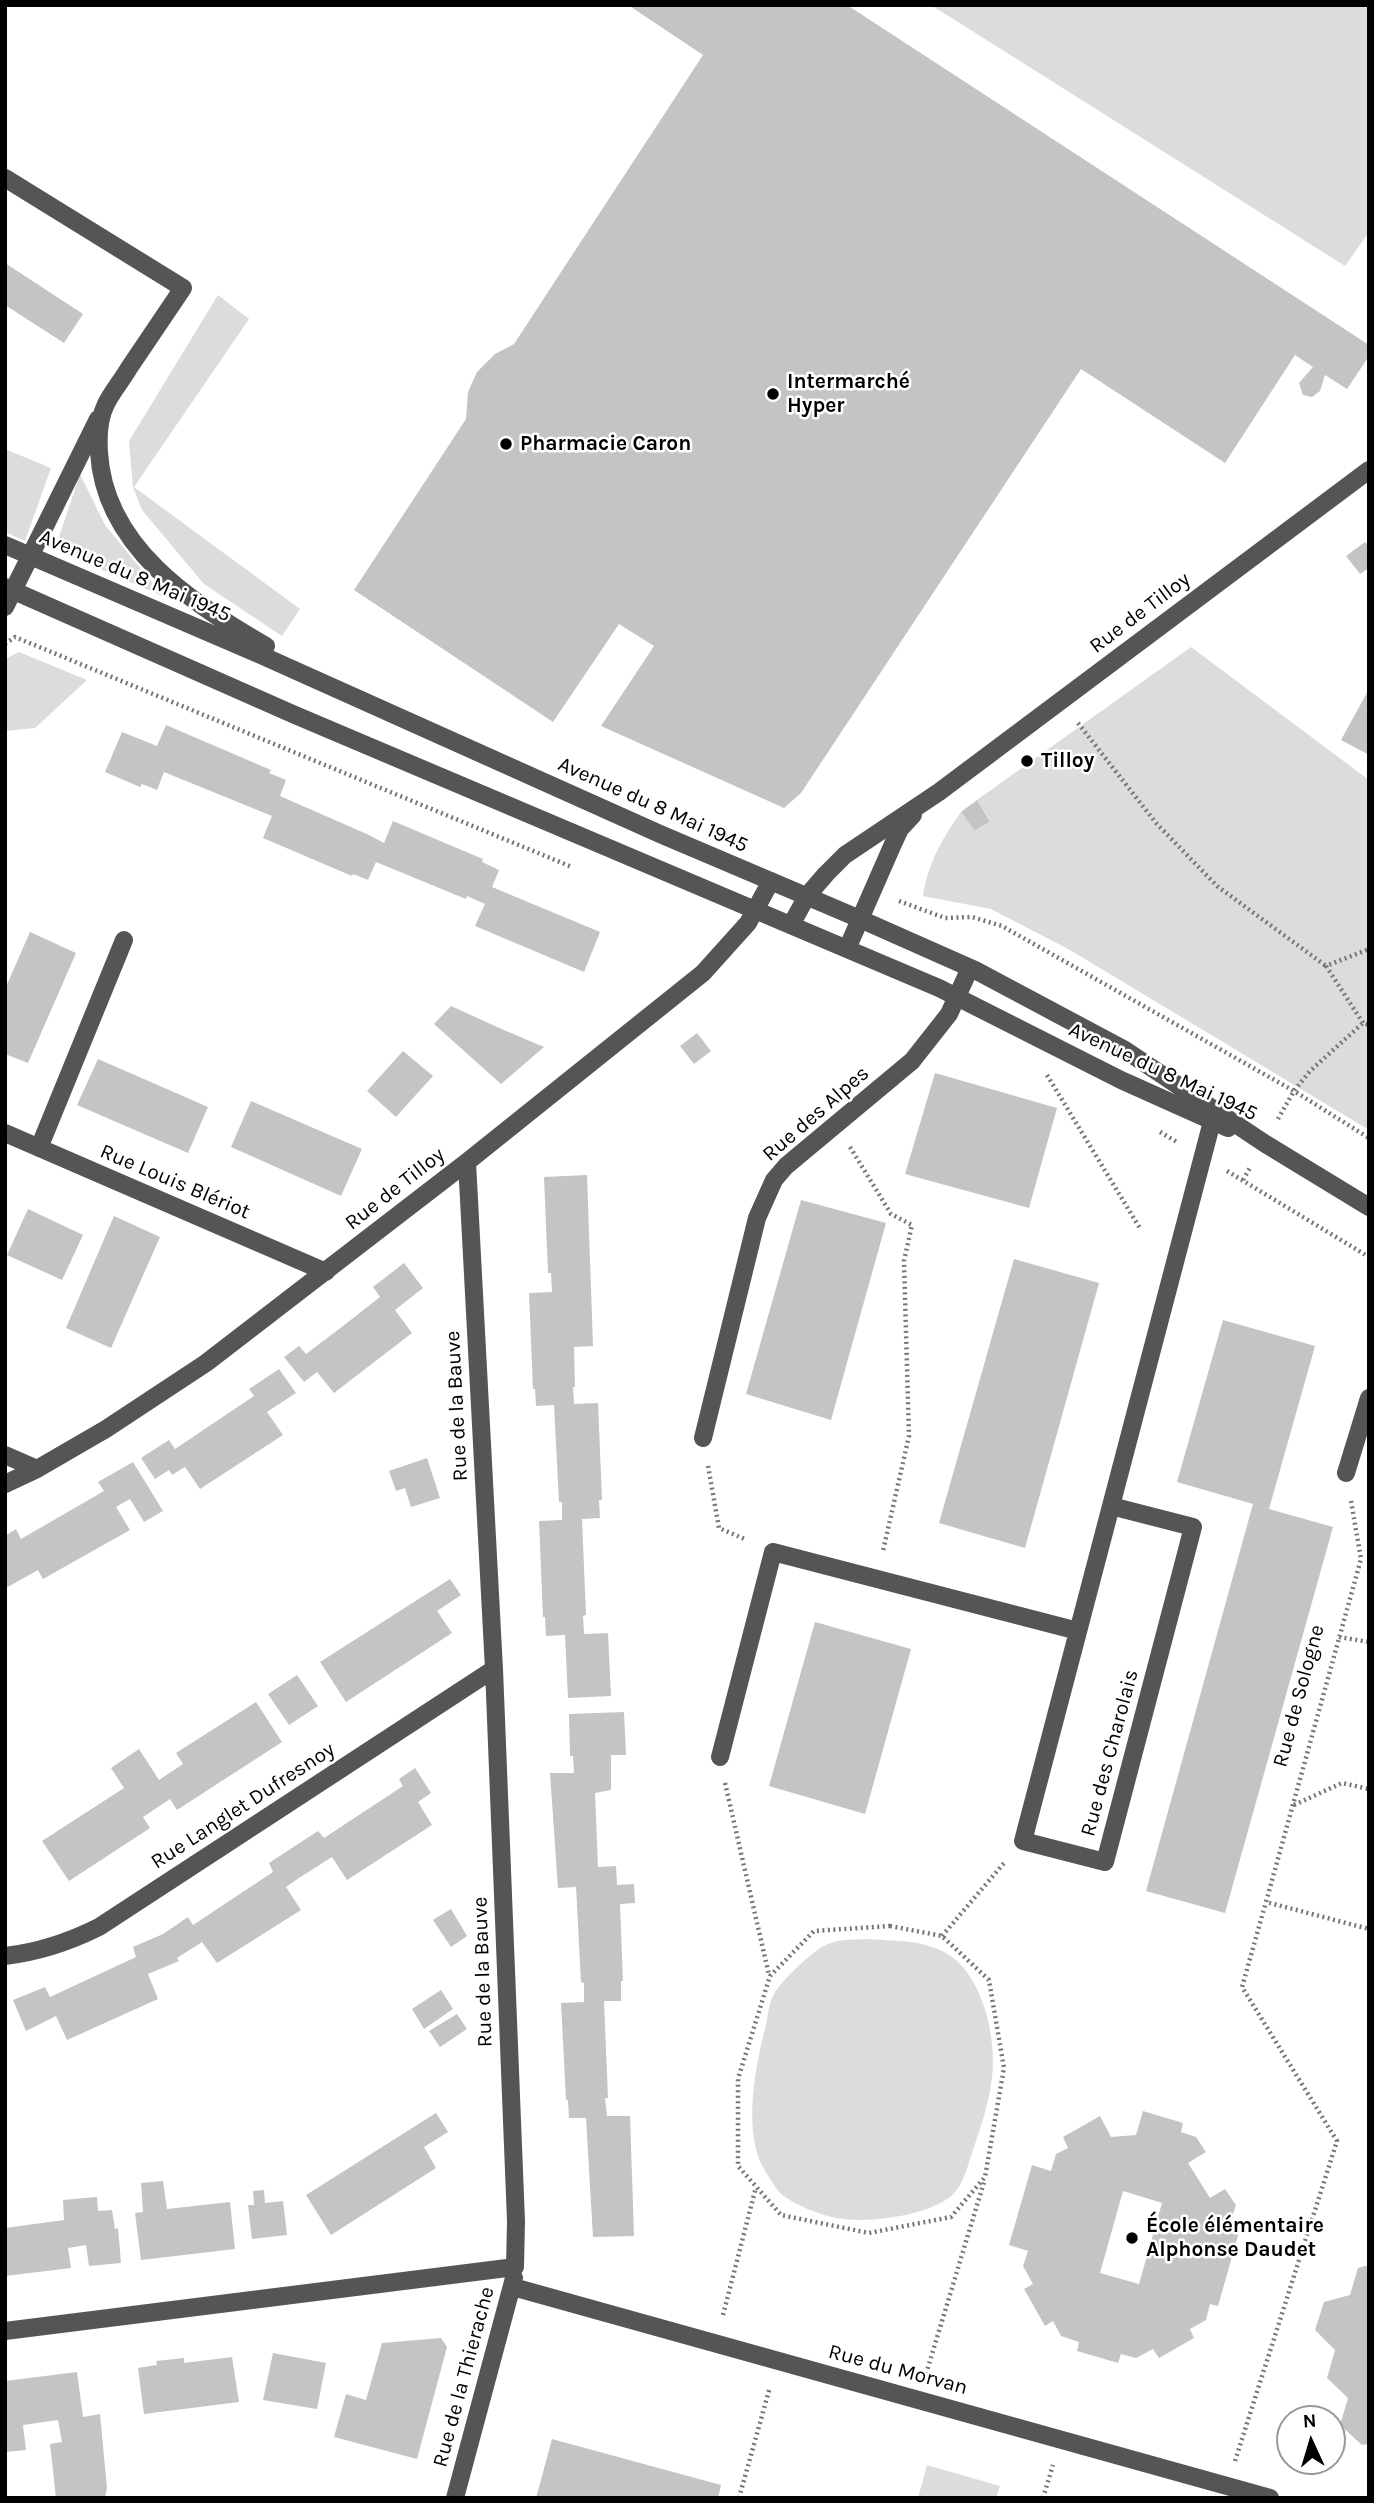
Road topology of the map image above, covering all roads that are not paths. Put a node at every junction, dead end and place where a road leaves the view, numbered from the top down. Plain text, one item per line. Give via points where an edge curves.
1 (5, 178) edge
2 (105, 405) junction
3 (1369, 470) edge
4 (5, 545) edge
5 (31, 556) junction
6 (8, 595) edge
7 (357, 698) junction
8 (939, 792) junction
9 (771, 881) junction
10 (807, 896) junction
11 (756, 910) junction
12 (860, 919) junction
13 (791, 925) junction
14 (124, 940) dead end
15 (847, 949) junction
16 (970, 968) junction
17 (957, 996) junction
18 (1214, 1115) junction
19 (5, 1133) edge
20 (39, 1148) junction
21 (467, 1163) junction
22 (1369, 1207) edge
23 (326, 1272) junction
24 (1369, 1398) edge
25 (703, 1438) road end
26 (5, 1455) edge
27 (37, 1469) junction
28 (1346, 1473) road end
29 (5, 1484) edge
30 (1111, 1506) junction
31 (1079, 1631) junction
32 (494, 1669) junction
33 (720, 1757) road end
34 (5, 1956) edge
35 (515, 2267) junction
36 (513, 2287) junction
37 (5, 2331) edge
38 (455, 2498) edge
39 (1270, 2498) edge

1 - 2 street via 183,288
2 - 5 street
2 - 7 street via 98,440 102,480 121,524 150,562 213,615
3 - 8 street, Rue de Tilloy
4 - 5 street, Avenue du 8 Mai 1945
5 - 6 street
5 - 7 street, Avenue du 8 Mai 1945
6 - 11 street, Avenue du 8 Mai 1945
7 - 9 street, Avenue du 8 Mai 1945
8 - 10 street, Rue de Tilloy via 845,855
8 - 12 street, Rue de Tilloy via 900,830
9 - 10 street, Avenue du 8 Mai 1945
9 - 11 street, Rue de Tilloy
10 - 12 street, Avenue du 8 Mai 1945
10 - 13 street, Rue de Tilloy
11 - 13 street, Avenue du 8 Mai 1945
11 - 21 street, Rue de Tilloy via 703,973
12 - 15 street, Rue de Tilloy
12 - 16 street, Avenue du 8 Mai 1945
13 - 15 street, Avenue du 8 Mai 1945
14 - 20 street
15 - 17 street, Avenue du 8 Mai 1945
16 - 17 street, Rue des Alpes
16 - 18 street, Avenue du 8 Mai 1945 via 1103,1037
17 - 18 street, Avenue du 8 Mai 1945 via 1121,1080
17 - 25 street, Rue des Alpes via 940,1027 912,1061 774,1180 757,1218
18 - 22 street, Avenue du 8 Mai 1945
18 - 30 street
19 - 20 street, Rue Louis Blériot
20 - 23 street, Rue Louis Blériot
21 - 23 street, Rue de Tilloy
21 - 32 street, Rue de la Bauve
23 - 27 street, Rue de Tilloy via 173,1386
24 - 28 street
26 - 27 street
27 - 29 street, Rue de Tilloy
30 - 31 street
30 - 31 street, Rue des Charolais via 1193,1527 1105,1862 1023,1841
31 - 33 street via 773,1552
32 - 34 street, Rue Langlet Dufresnoy via 99,1927 75,1940
32 - 35 street, Rue de la Bauve
35 - 36 street, Rue de la Thierache
35 - 37 street
36 - 38 street, Rue de la Thierache
36 - 39 street, Rue du Morvan

